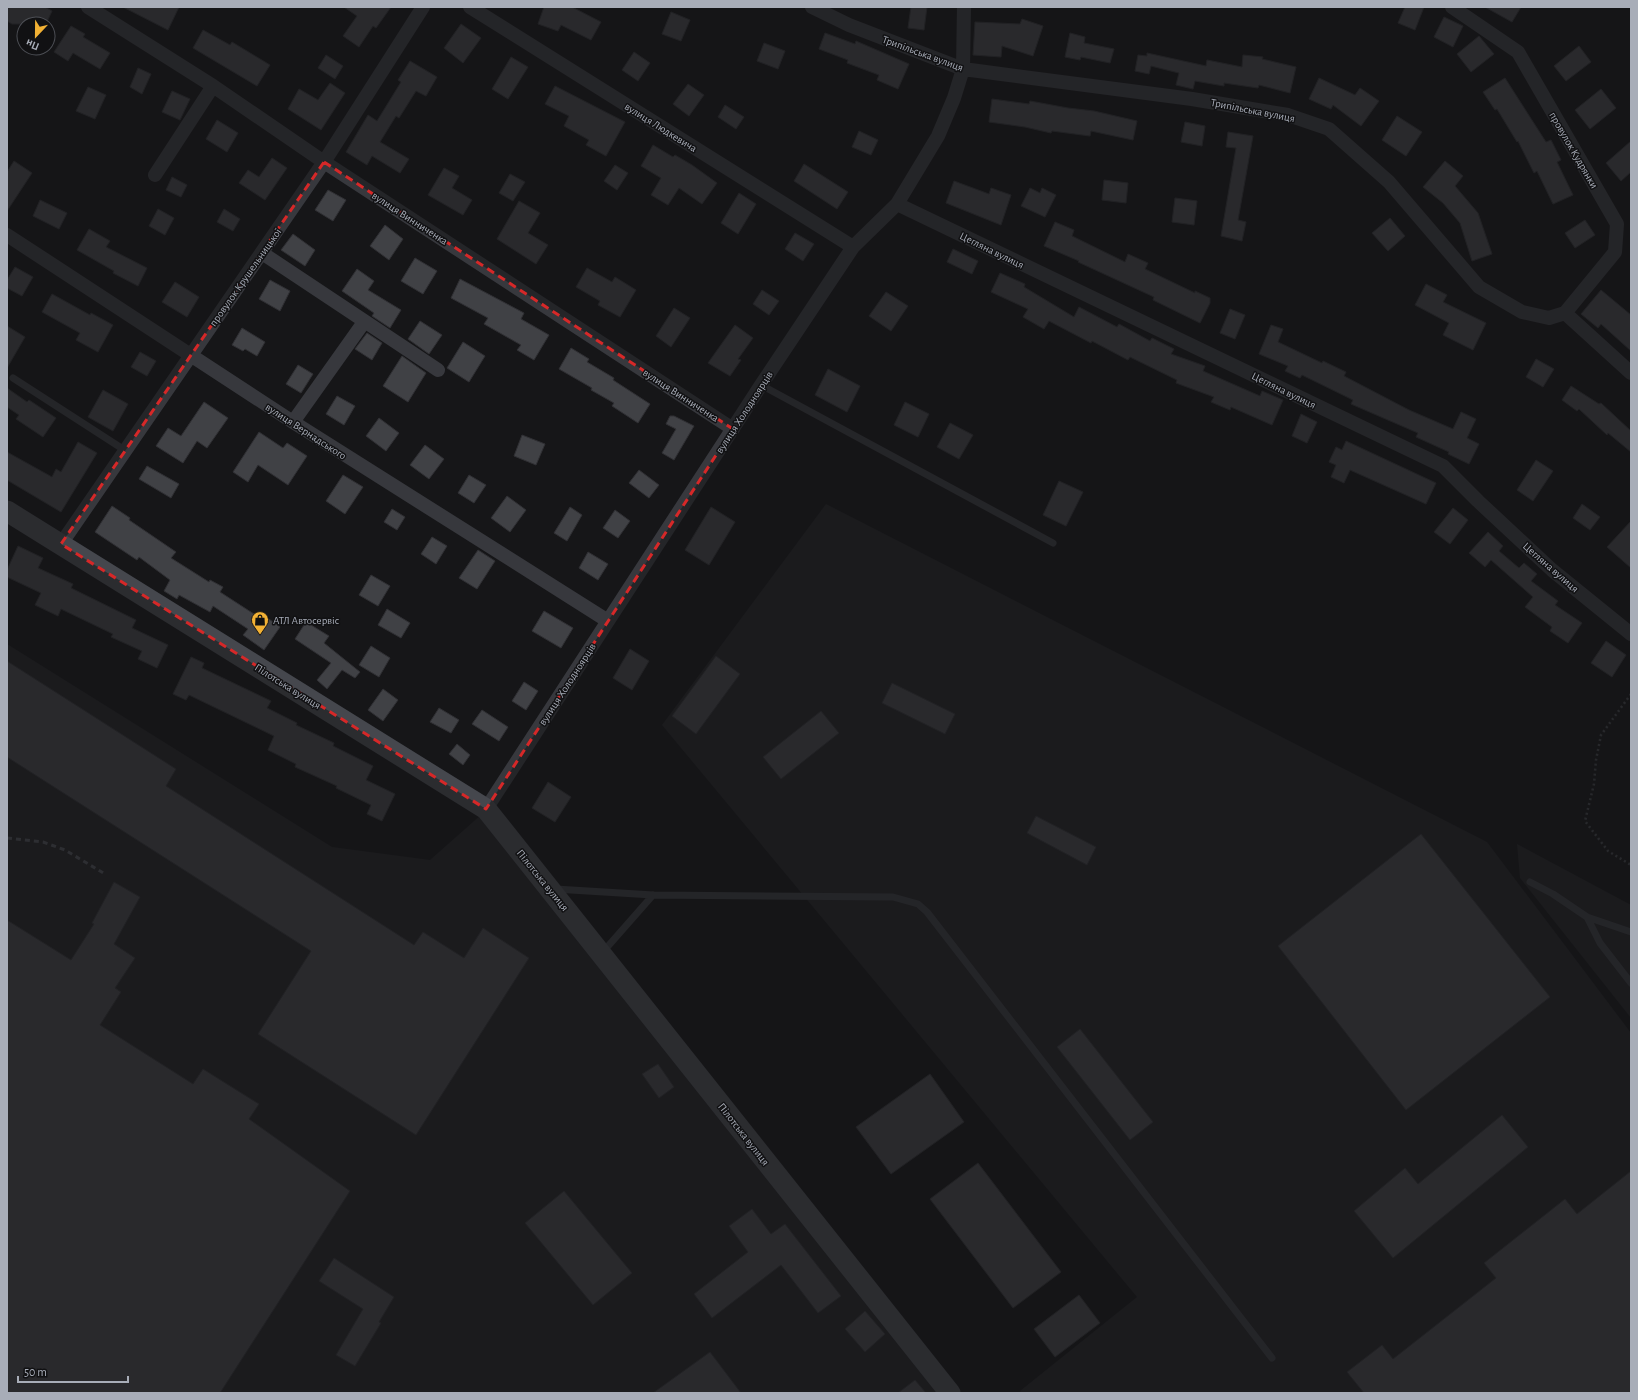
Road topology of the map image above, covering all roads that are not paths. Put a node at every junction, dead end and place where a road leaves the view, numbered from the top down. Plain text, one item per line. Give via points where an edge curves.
1 (88, 7) edge
2 (423, 7) edge
3 (470, 7) edge
4 (812, 7) edge
5 (964, 7) edge
6 (1452, 7) edge
7 (963, 69) junction
8 (213, 86) junction
9 (324, 162) junction
10 (155, 175) dead end
11 (897, 204) junction
12 (7, 235) edge
13 (853, 247) junction
14 (262, 253) junction
15 (1565, 313) junction
16 (364, 322) junction
17 (190, 356) junction
18 (438, 370) dead end
19 (1631, 373) edge
20 (14, 378) dead end
21 (761, 385) junction
22 (293, 422) junction
23 (733, 429) junction
24 (126, 451) junction
25 (7, 511) edge
26 (61, 544) junction
27 (1053, 544) dead end
28 (608, 622) junction
29 (1631, 634) edge
30 (486, 809) junction
31 (1530, 882) dead end
32 (550, 889) junction
33 (653, 895) junction
34 (1587, 917) junction
35 (1631, 932) edge
36 (601, 954) junction
37 (1631, 983) edge
38 (1272, 1358) dead end
39 (950, 1393) edge

1 - 8 street, вулиця Винниченка
2 - 9 street, провулок Крушельницької
3 - 13 street, вулиця Людкевича
4 - 7 street, Трипільська вулиця via 849,25
5 - 7 street, вулиця Холодноярців
6 - 15 street, провулок Кудрянки via 1518,52 1617,224 1615,252
7 - 11 street, вулиця Холодноярців via 938,136
7 - 15 street, Трипільська вулиця via 1192,99 1288,115 1329,129 1389,182 1479,287 1522,312 1549,318
8 - 9 street, вулиця Винниченка
8 - 10 street
9 - 14 street, провулок Крушельницької
9 - 23 street, вулиця Винниченка
11 - 13 street, вулиця Холодноярців
11 - 29 street, Цегляна вулиця via 1443,466 1552,570
12 - 17 street, вулиця Вернадського
13 - 21 street, вулиця Холодноярців
14 - 16 street
14 - 17 street, провулок Крушельницької
15 - 19 street
16 - 18 street
16 - 22 street
17 - 22 street, вулиця Вернадського
17 - 24 street, провулок Крушельницької
20 - 24 lane
21 - 23 street, вулиця Холодноярців
21 - 27 lane
22 - 28 street, вулиця Вернадського
23 - 28 street, вулиця Холодноярців
24 - 26 street, провулок Крушельницької
25 - 26 street, Пілотська вулиця
26 - 30 street, Пілотська вулиця
28 - 30 street, вулиця Холодноярців
30 - 32 street, Пілотська вулиця
31 - 34 lane
32 - 33 lane
32 - 36 street, Пілотська вулиця
33 - 36 lane
33 - 38 lane via 893,897 918,904 932,918
34 - 35 lane
34 - 37 lane via 1600,943
36 - 39 street, Пілотська вулиця

